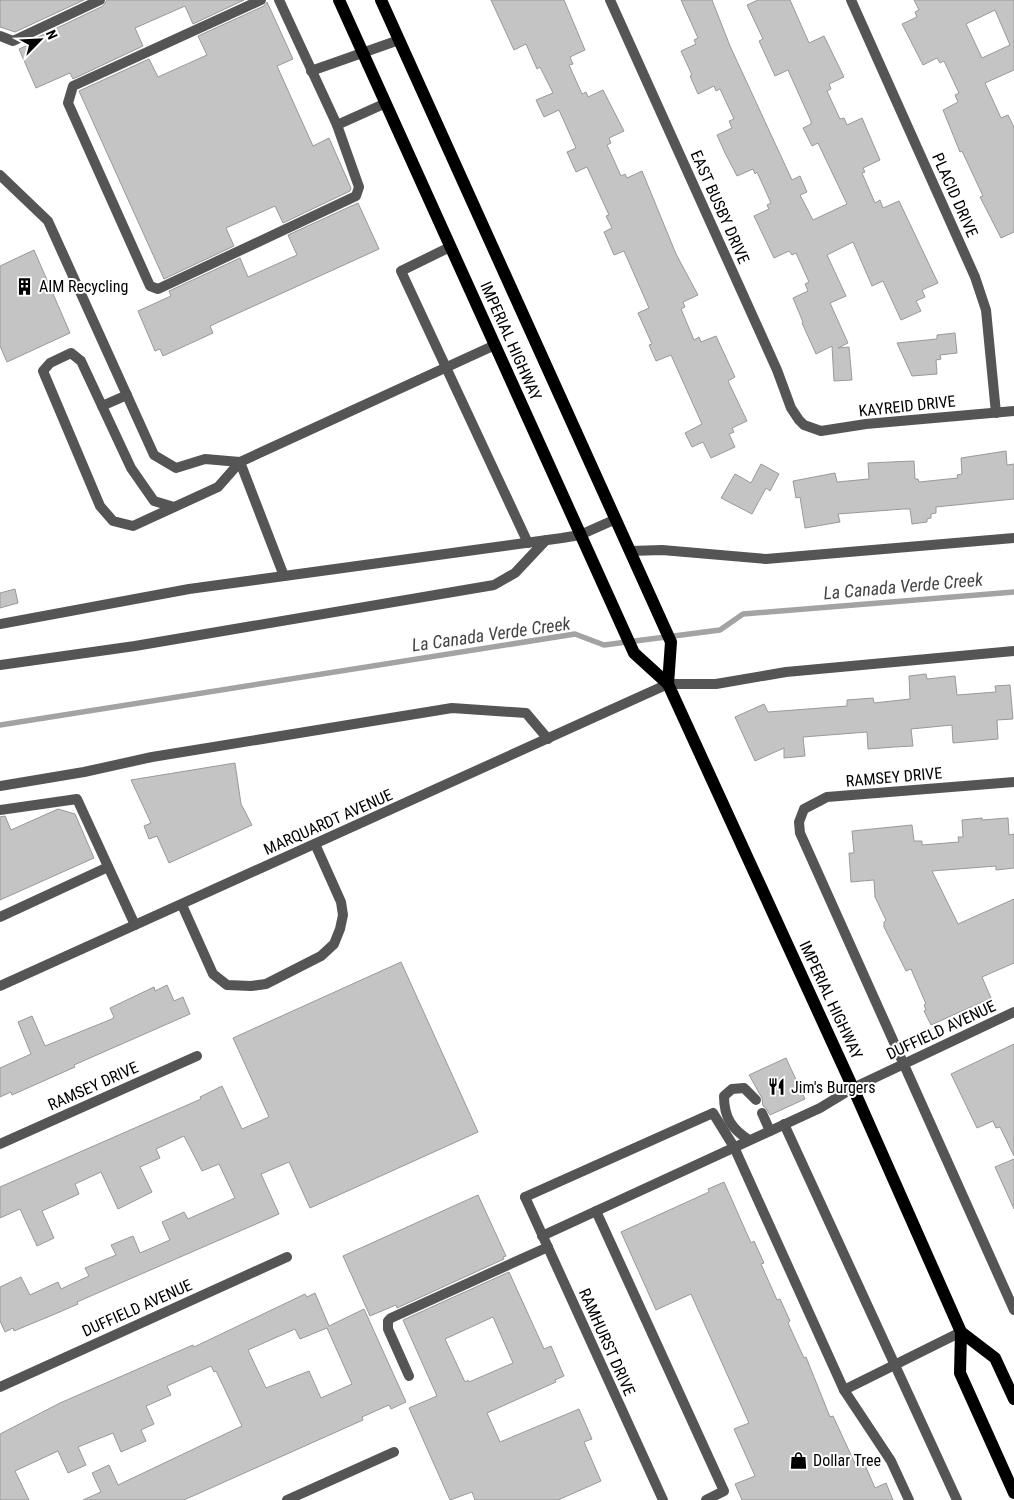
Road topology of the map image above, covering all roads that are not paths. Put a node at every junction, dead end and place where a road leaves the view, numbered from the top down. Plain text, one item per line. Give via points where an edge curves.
1 (100, 0) edge
2 (261, 0) edge
3 (279, 0) edge
4 (339, 0) edge
5 (381, 0) edge
6 (610, 0) edge
7 (851, 0) edge
8 (0, 36) edge
9 (399, 40) junction
10 (363, 53) junction
11 (311, 71) junction
12 (386, 103) junction
13 (337, 124) junction
14 (0, 175) edge
15 (450, 247) junction
16 (495, 345) junction
17 (446, 366) junction
18 (127, 395) junction
19 (102, 406) junction
20 (1014, 411) edge
21 (996, 413) junction
22 (804, 425) joint
23 (240, 462) junction
24 (174, 507) junction
25 (616, 519) junction
26 (580, 535) junction
27 (1014, 538) edge
28 (546, 540) junction
29 (528, 543) junction
30 (630, 552) junction
31 (284, 576) junction
32 (0, 624) edge
33 (1014, 651) edge
34 (0, 665) edge
35 (665, 677) junction
36 (548, 739) junction
37 (1014, 782) edge
38 (0, 786) edge
39 (0, 810) edge
40 (315, 844) junction
41 (108, 867) junction
42 (182, 904) junction
43 (0, 916) edge
44 (136, 925) junction
45 (0, 986) edge
46 (1014, 1012) edge
47 (198, 1056) dead end
48 (903, 1064) junction
49 (853, 1088) junction
50 (756, 1100) dead end
51 (762, 1113) dead end
52 (784, 1124) junction
53 (770, 1131) junction
54 (749, 1140) junction
55 (0, 1144) edge
56 (734, 1147) junction
57 (596, 1211) junction
58 (542, 1236) junction
59 (548, 1247) junction
60 (287, 1257) dead end
61 (1014, 1310) edge
62 (961, 1332) junction
63 (896, 1364) junction
64 (408, 1376) dead end
65 (0, 1387) edge
66 (844, 1390) junction
67 (1014, 1399) edge
68 (394, 1452) dead end
69 (1014, 1493) edge
70 (287, 1500) edge
71 (663, 1500) edge
72 (706, 1500) edge
73 (909, 1500) edge
74 (957, 1500) edge

1 - 8 street via 14,41
2 - 13 street via 73,86 68,103 150,286 158,289 356,196 359,187
3 - 11 street
4 - 10 main road, IMPERIAL HIGHWAY
5 - 9 main road, IMPERIAL HIGHWAY
6 - 22 street, EAST BUSBY DRIVE via 777,370 791,408
7 - 21 street, PLACID DRIVE via 975,277 986,310
9 - 10 street
9 - 25 main road, IMPERIAL HIGHWAY
10 - 11 street
10 - 12 main road, IMPERIAL HIGHWAY
11 - 13 street
12 - 13 street
12 - 15 main road, IMPERIAL HIGHWAY
14 - 18 street via 48,221
15 - 16 main road, IMPERIAL HIGHWAY
15 - 17 street via 401,271
16 - 17 street
16 - 26 main road, IMPERIAL HIGHWAY
17 - 23 street
17 - 29 street
18 - 19 street
18 - 23 street via 154,455 176,468 205,459
19 - 24 street via 131,468 154,501
19 - 24 street via 81,361 72,353 50,363 43,371 100,506 113,521 132,526
20 - 21 street, KAYREID DRIVE
21 - 22 street, KAYREID DRIVE via 821,430
23 - 24 street via 218,487
23 - 31 street
25 - 26 street
25 - 30 main road, IMPERIAL HIGHWAY
26 - 28 street
26 - 35 main road, IMPERIAL HIGHWAY via 634,653
27 - 30 street via 766,559 662,550
28 - 29 street
28 - 34 street via 515,573 494,585 135,646
29 - 31 street
30 - 35 main road, IMPERIAL HIGHWAY via 671,642
31 - 32 street via 189,589
33 - 35 street via 786,672 716,684
35 - 36 street, MARQUARDT AVENUE
35 - 49 main road, IMPERIAL HIGHWAY
36 - 38 street via 526,713 452,708 152,757
36 - 40 street, MARQUARDT AVENUE
37 - 48 street, RAMSEY DRIVE via 827,797 804,809 799,822 800,833
39 - 41 street via 77,799
40 - 42 street, MARQUARDT AVENUE
40 - 42 street via 341,902 344,915 340,929 334,944 321,956 266,984 228,985 213,974
41 - 43 street
41 - 44 street
42 - 44 street, MARQUARDT AVENUE
44 - 45 street, MARQUARDT AVENUE
46 - 48 street, DUFFIELD AVENUE
47 - 55 street, RAMSEY DRIVE
48 - 49 street, DUFFIELD AVENUE
48 - 61 street
49 - 52 street, DUFFIELD AVENUE
49 - 62 main road, IMPERIAL HIGHWAY
50 - 54 street via 744,1088 732,1089 724,1096 724,1111 734,1130
51 - 53 street
52 - 53 street, DUFFIELD AVENUE
52 - 63 street
53 - 54 street, DUFFIELD AVENUE
54 - 56 street, DUFFIELD AVENUE
56 - 57 street, DUFFIELD AVENUE
56 - 58 street, RAMHURST DRIVE via 713,1114 525,1197
56 - 66 street
57 - 58 street, DUFFIELD AVENUE
57 - 72 street via 724,1491
58 - 59 street, RAMHURST DRIVE
59 - 64 street via 391,1318 388,1329
59 - 71 street, RAMHURST DRIVE
60 - 65 street, DUFFIELD AVENUE
62 - 63 street
62 - 67 main road, IMPERIAL HIGHWAY via 995,1358
62 - 69 main road, IMPERIAL HIGHWAY via 960,1373
63 - 66 street
63 - 74 street
66 - 73 street via 891,1460
68 - 70 street

